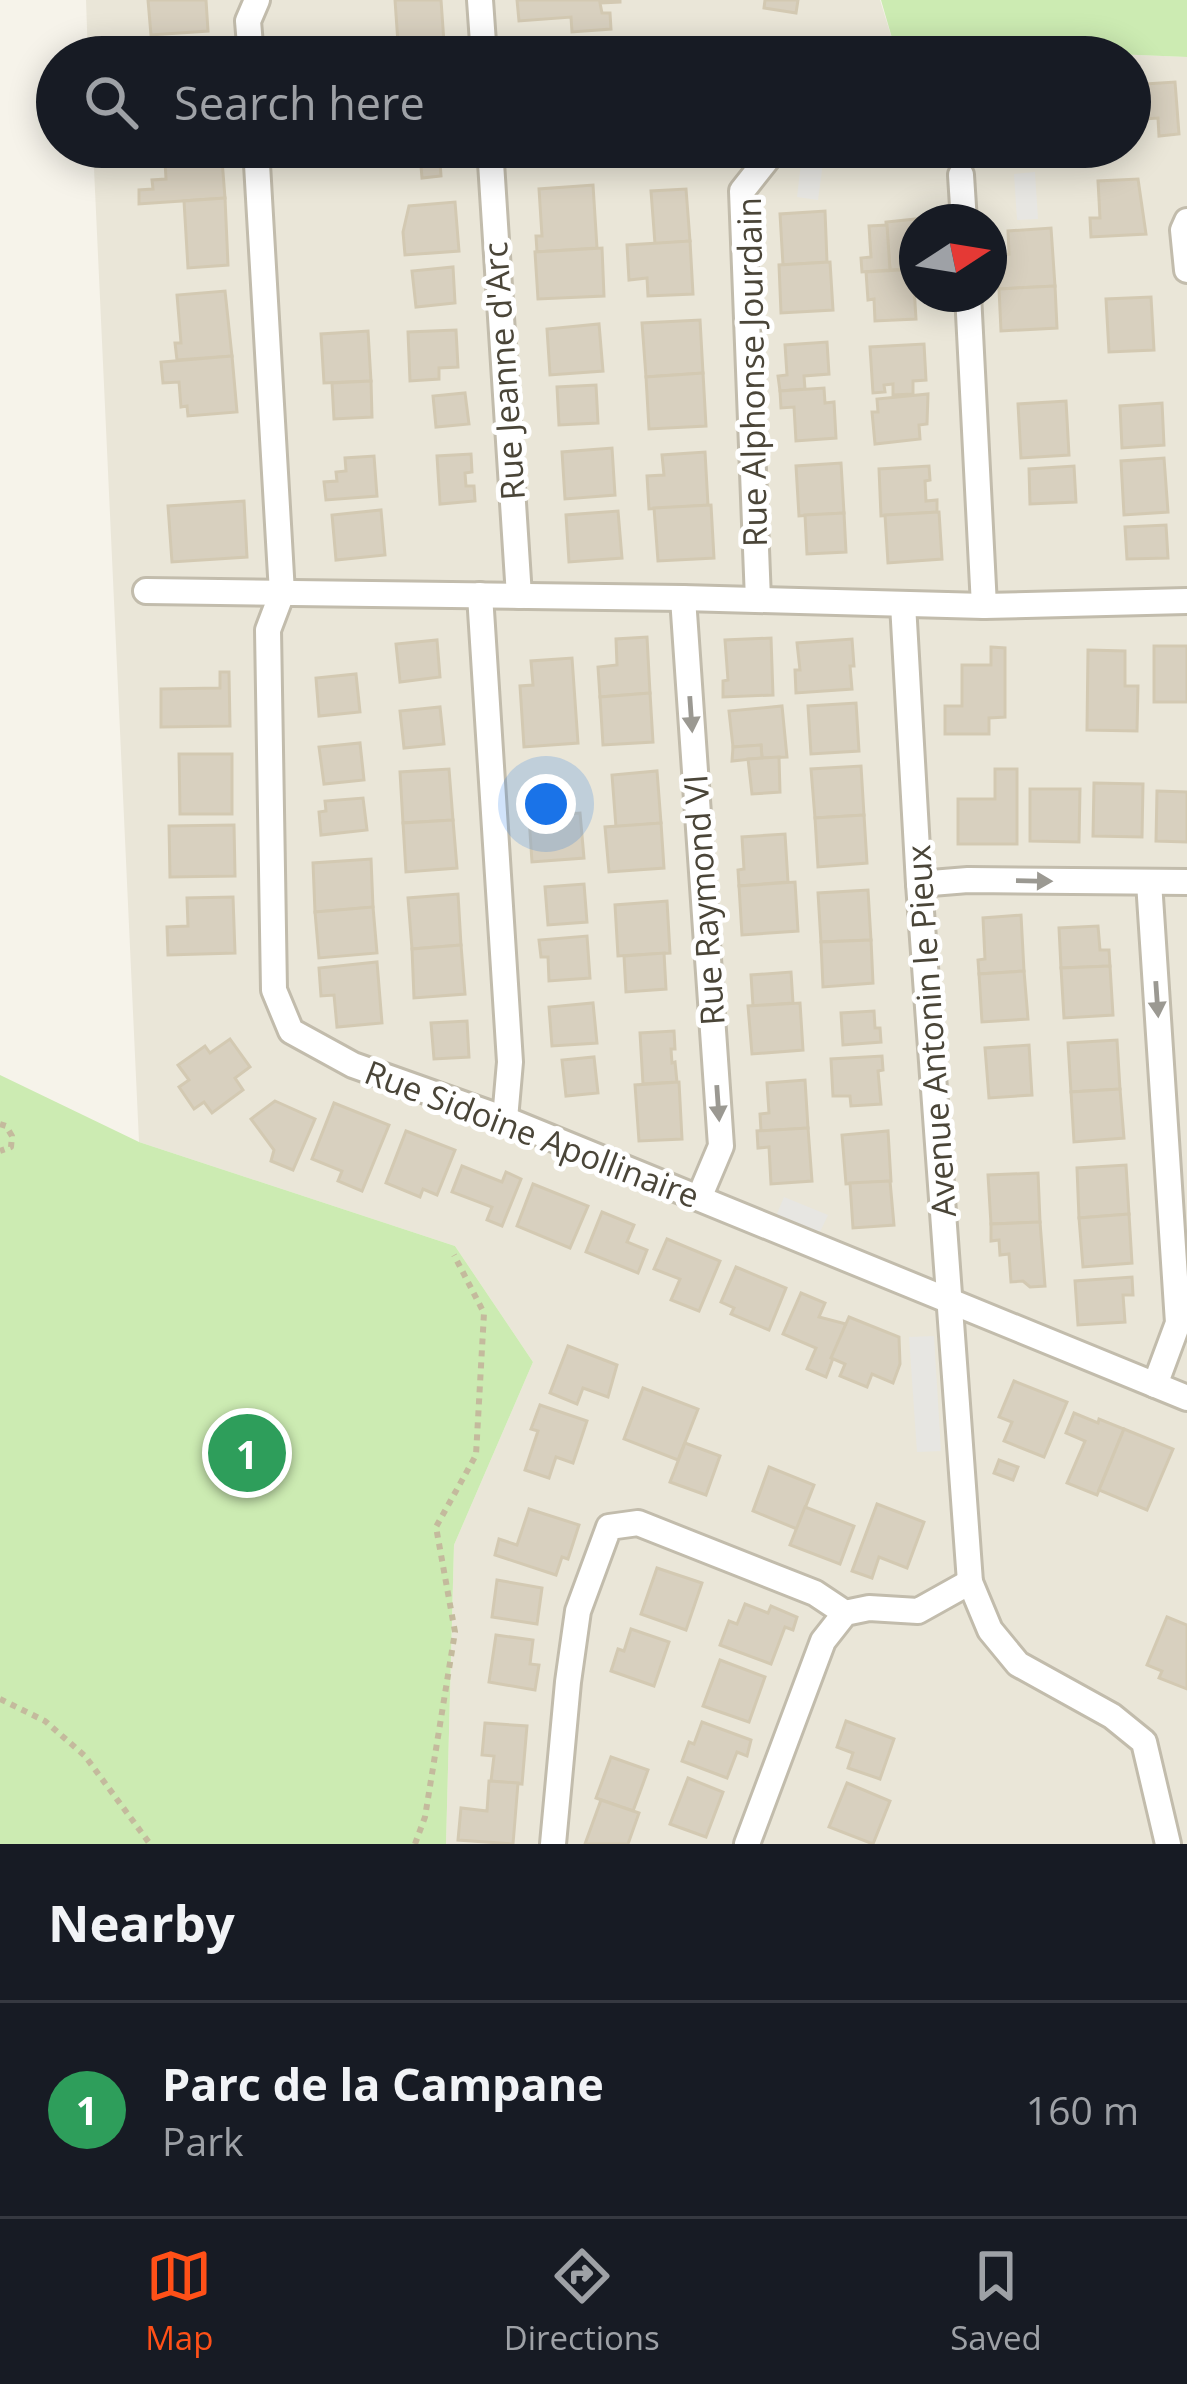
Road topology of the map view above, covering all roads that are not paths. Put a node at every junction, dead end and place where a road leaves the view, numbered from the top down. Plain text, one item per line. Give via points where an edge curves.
1 (257, 0) edge
2 (480, 0) edge
3 (249, 36) edge
4 (483, 36) edge
5 (257, 168) edge
6 (491, 168) edge
7 (760, 168) edge
8 (961, 175) dead end
9 (963, 204) edge
10 (1187, 221) edge
11 (1187, 270) edge
12 (969, 312) edge
13 (146, 592) dead end
14 (282, 593) junction
15 (480, 595) junction
16 (519, 596) junction
17 (683, 598) junction
18 (758, 600) junction
19 (1187, 602) edge
20 (903, 604) junction
21 (984, 606) junction
22 (1149, 882) junction
23 (1187, 882) edge
24 (919, 884) junction
25 (505, 1119) junction
26 (699, 1198) junction
27 (950, 1302) junction
28 (1155, 1385) junction
29 (1187, 1398) edge
30 (970, 1582) junction
31 (845, 1613) junction
32 (553, 1844) edge
33 (747, 1844) edge
34 (1168, 1844) edge

1 - 3 street
2 - 4 street
5 - 14 street
6 - 16 street, Rue Jeanne d'Arc
7 - 18 street, Rue Alphonse Jourdain via 742,191
8 - 9 street
10 - 11 street
12 - 21 street
13 - 14 street
14 - 15 street
14 - 25 street, Rue Sidoine Apollinaire via 268,630 274,990 291,1031 353,1065
15 - 16 street
15 - 25 street via 510,1062
16 - 17 street
17 - 18 street
17 -> 26 street, Rue Raymond VI via 721,1146
18 - 20 street
19 - 21 street
20 - 21 street
20 - 24 street, Avenue Antonin le Pieux
22 - 23 street
24 -> 22 street
22 -> 28 street via 1178,1322
24 - 27 street, Avenue Antonin le Pieux
25 - 26 street, Rue Sidoine Apollinaire
26 - 27 street, Rue Sidoine Apollinaire
27 - 28 street, Rue Sidoine Apollinaire
27 - 30 street, Avenue Antonin le Pieux
28 - 29 street, Rue Sidoine Apollinaire
30 - 31 street via 918,1611
30 - 34 street via 991,1630 1018,1664 1144,1742
31 - 32 street via 638,1523 609,1527 578,1611
31 - 33 street via 823,1641

